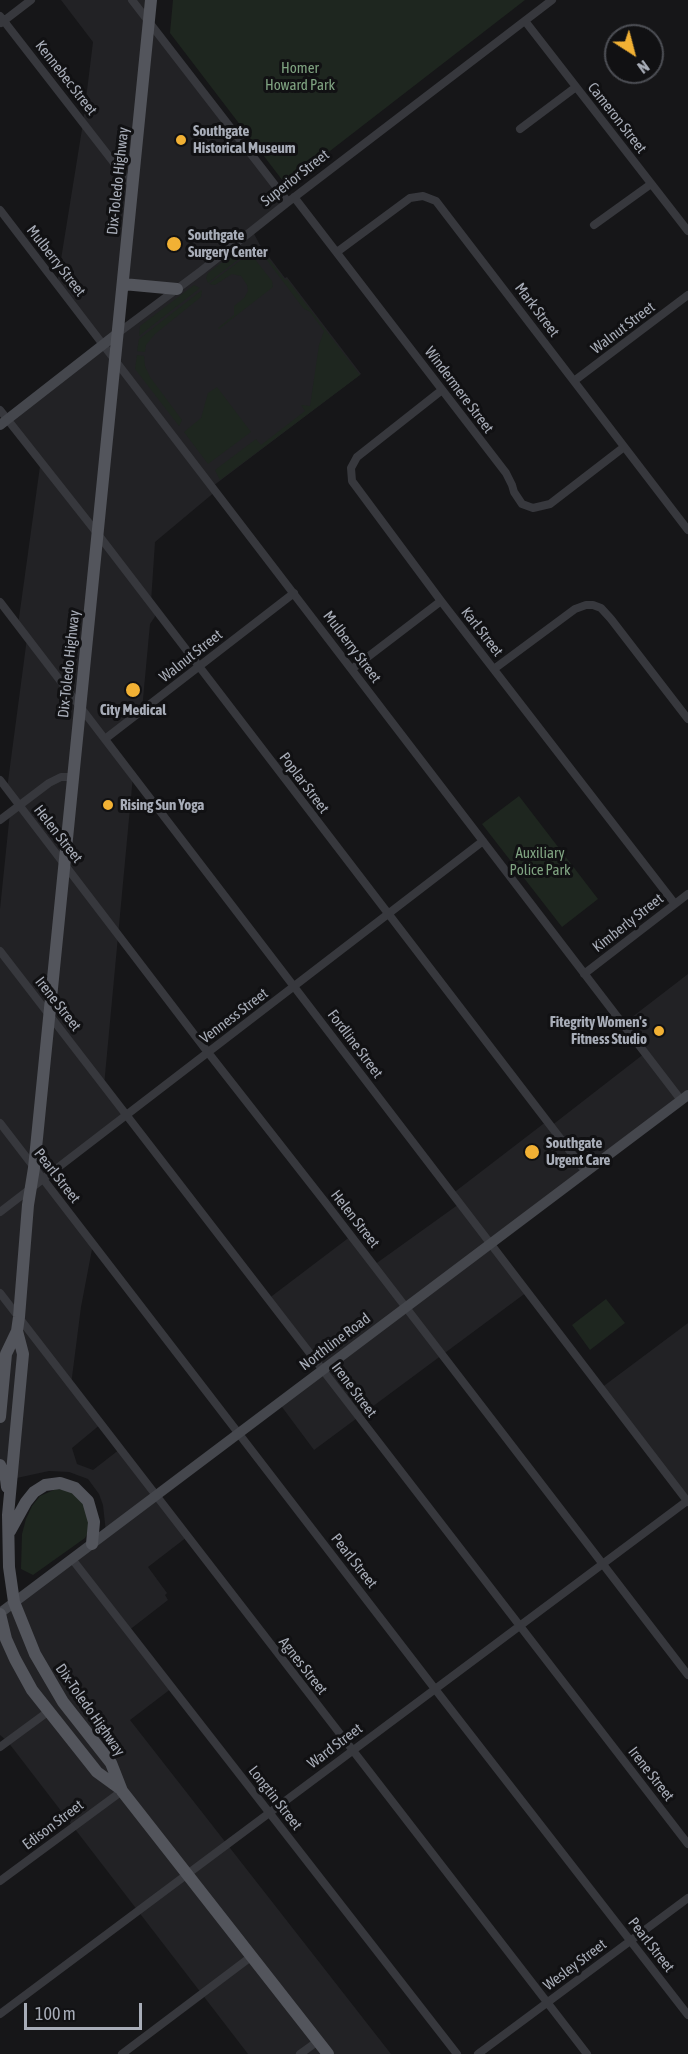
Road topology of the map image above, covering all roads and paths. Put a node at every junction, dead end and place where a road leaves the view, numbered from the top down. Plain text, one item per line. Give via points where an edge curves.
1 (32, 0) edge
2 (132, 0) edge
3 (151, 0) edge
4 (552, 0) edge
5 (1, 20) edge
6 (149, 21) junction
7 (525, 21) junction
8 (576, 87) junction
9 (520, 129) dead end
10 (651, 184) junction
11 (132, 186) junction
12 (291, 200) junction
13 (0, 210) edge
14 (594, 225) dead end
15 (688, 231) edge
16 (337, 252) junction
17 (123, 284) junction
18 (177, 289) junction
19 (688, 295) edge
20 (118, 333) junction
21 (103, 344) junction
22 (115, 359) junction
23 (574, 381) junction
24 (442, 390) junction
25 (0, 410) edge
26 (4, 422) edge
27 (624, 447) junction
28 (688, 530) edge
29 (98, 533) junction
30 (294, 593) junction
31 (441, 601) junction
32 (0, 602) edge
33 (199, 667) junction
34 (352, 669) junction
35 (494, 669) junction
36 (80, 706) junction
37 (688, 718) edge
38 (105, 739) junction
39 (72, 777) junction
40 (0, 780) edge
41 (19, 805) junction
42 (0, 819) edge
43 (483, 841) junction
44 (64, 863) junction
45 (688, 894) edge
46 (675, 904) junction
47 (388, 915) junction
48 (0, 951) edge
49 (584, 974) junction
50 (294, 987) junction
51 (49, 1014) junction
52 (208, 1053) junction
53 (685, 1097) edge
54 (127, 1115) junction
55 (0, 1123) edge
56 (34, 1168) junction
57 (586, 1172) junction
58 (42, 1179) junction
59 (31, 1188) junction
60 (0, 1212) edge
61 (491, 1245) junction
62 (0, 1293) edge
63 (406, 1308) junction
64 (19, 1317) junction
65 (17, 1331) junction
66 (323, 1371) junction
67 (0, 1417) edge
68 (239, 1433) junction
69 (0, 1465) edge
70 (156, 1496) junction
71 (688, 1501) edge
72 (8, 1515) junction
73 (8, 1535) junction
74 (92, 1544) junction
75 (72, 1560) junction
76 (603, 1564) junction
77 (14, 1602) junction
78 (0, 1614) edge
79 (520, 1627) junction
80 (688, 1675) edge
81 (435, 1689) junction
82 (49, 1711) junction
83 (0, 1747) edge
84 (352, 1751) junction
85 (121, 1790) junction
86 (269, 1813) junction
87 (688, 1844) edge
88 (188, 1873) junction
89 (0, 1881) edge
90 (688, 1898) edge
91 (631, 1941) junction
92 (252, 1956) junction
93 (547, 2003) junction
94 (0, 2014) edge
95 (688, 2014) edge
96 (318, 2041) junction
97 (122, 2054) edge
98 (300, 2054) edge
99 (328, 2054) edge
100 (457, 2054) edge
101 (478, 2054) edge
102 (586, 2054) edge

1 - 5 street
2 - 6 street, Windermere Street
3 - 6 main road, Dix-Toledo Highway
4 - 7 street, Superior Street
5 - 11 street, Kennebec Street
6 - 11 main road, Dix-Toledo Highway
6 - 12 street, Windermere Street
7 - 8 street, Cameron Street
7 - 12 street, Superior Street
8 - 9 street
8 - 10 street, Cameron Street
10 - 14 street
10 - 15 street, Cameron Street
11 - 17 main road, Dix-Toledo Highway
12 - 16 street, Windermere Street
12 - 18 street, Superior Street
13 - 21 street, Mulberry Street
16 - 23 street, Mark Street via 410,198 423,196 436,201
16 - 24 street, Windermere Street
17 - 18 main road
17 - 20 main road, Dix-Toledo Highway
18 - 20 street, Superior Street
19 - 23 street, Walnut Street
20 - 21 main road, Superior Street
20 - 22 main road, Dix-Toledo Highway
21 - 22 street, Mulberry Street
21 - 26 main road, Superior Street
22 - 29 main road, Dix-Toledo Highway
22 - 30 street, Mulberry Street
23 - 27 street, Mark Street
24 - 27 street, Windermere Street via 506,473 517,499 529,507 550,504
24 - 31 street, Karl Street via 365,450 350,472 354,486
25 - 26 street, Poplar Street
26 - 29 street, Poplar Street
27 - 28 street, Mark Street
29 - 33 street, Poplar Street
29 - 36 main road, Dix-Toledo Highway
30 - 33 street, Walnut Street
30 - 34 street, Mulberry Street
31 - 34 street
31 - 35 street, Karl Street
32 - 36 street, Fordline Street
33 - 38 street, Walnut Street
33 - 47 street, Poplar Street
34 - 43 street, Mulberry Street
35 - 37 street via 575,609 593,605 611,619
35 - 46 street, Karl Street
36 - 38 street, Fordline Street
36 - 39 main road, Dix-Toledo Highway
38 - 50 street, Fordline Street
39 - 41 street via 56,778
39 - 44 main road, Dix-Toledo Highway
40 - 41 street, Helen Street
41 - 42 street
41 - 44 street, Helen Street
43 - 47 street, Venness Street
43 - 49 street, Mulberry Street
44 - 51 main road, Dix-Toledo Highway
44 - 52 street, Helen Street
45 - 46 street, Kimberly Street
46 - 49 street, Kimberly Street
47 - 50 street, Venness Street
47 - 57 street, Poplar Street
48 - 51 street, Irene Street
49 - 53 street, Mulberry Street
50 - 52 street, Venness Street
50 - 61 street, Fordline Street
51 - 54 street, Irene Street
51 - 56 main road, Dix-Toledo Highway
52 - 54 street, Venness Street
52 - 63 street, Helen Street
53 - 57 main road, Northline Road
54 - 58 street, Venness Street
54 - 66 street, Irene Street
55 - 56 street, Pearl Street
56 - 58 street, Pearl Street
56 - 59 main road, Dix-Toledo Highway
57 - 61 main road, Northline Road
58 - 59 street, Venness Street
58 - 68 street, Pearl Street
59 - 60 street, Venness Street
59 - 64 main road, Dix-Toledo Highway
61 - 63 main road, Northline Road
61 - 71 street, Fordline Street
62 - 64 street, Agnes Street
63 - 66 main road, Northline Road
63 - 76 street, Helen Street
64 - 65 main road, Dix-Toledo Highway
64 - 70 street, Agnes Street
65 - 67 main road, Dix-Toledo Highway via 6,1354
65 - 72 main road, Dix-Toledo Highway via 23,1354
66 - 68 main road, Northline Road
66 - 79 street, Irene Street
68 - 70 main road, Northline Road
68 - 81 street, Pearl Street
69 - 72 main road via 6,1479
70 - 74 main road, Northline Road
70 - 84 street, Agnes Street
71 - 76 street, Ward Street
72 - 73 main road, Dix-Toledo Highway
73 - 74 main road via 34,1491 60,1483 75,1488 88,1501 94,1522
73 - 77 main road, Dix-Toledo Highway
74 - 75 main road, Northline Road
75 - 77 main road, Northline Road
75 - 86 street, Longtin Street
76 - 79 street, Ward Street
76 - 80 street, Helen Street
77 - 78 main road, Northline Road
77 - 85 main road, Dix-Toledo Highway via 45,1675 111,1764
78 - 82 main road, Dix-Toledo Highway via 15,1659
79 - 81 street, Ward Street
79 - 87 street, Irene Street
81 - 84 street, Ward Street
81 - 91 street, Pearl Street
82 - 83 street
82 - 85 main road, Dix-Toledo Highway via 97,1772
84 - 86 street, Ward Street
84 - 93 street, Agnes Street
85 - 88 main road, Dix-Toledo Highway
85 - 89 street, Edison Street
86 - 88 street, Ward Street
86 - 100 street, Longtin Street
88 - 92 main road, Dix-Toledo Highway
88 - 94 street, Ward Street
90 - 91 street, Wesley Street
91 - 93 street, Wesley Street
91 - 95 street, Pearl Street
92 - 96 main road, Dix-Toledo Highway
92 - 97 street
93 - 101 street, Wesley Street
93 - 102 street, Agnes Street
96 - 98 street
96 - 99 main road, Dix-Toledo Highway

